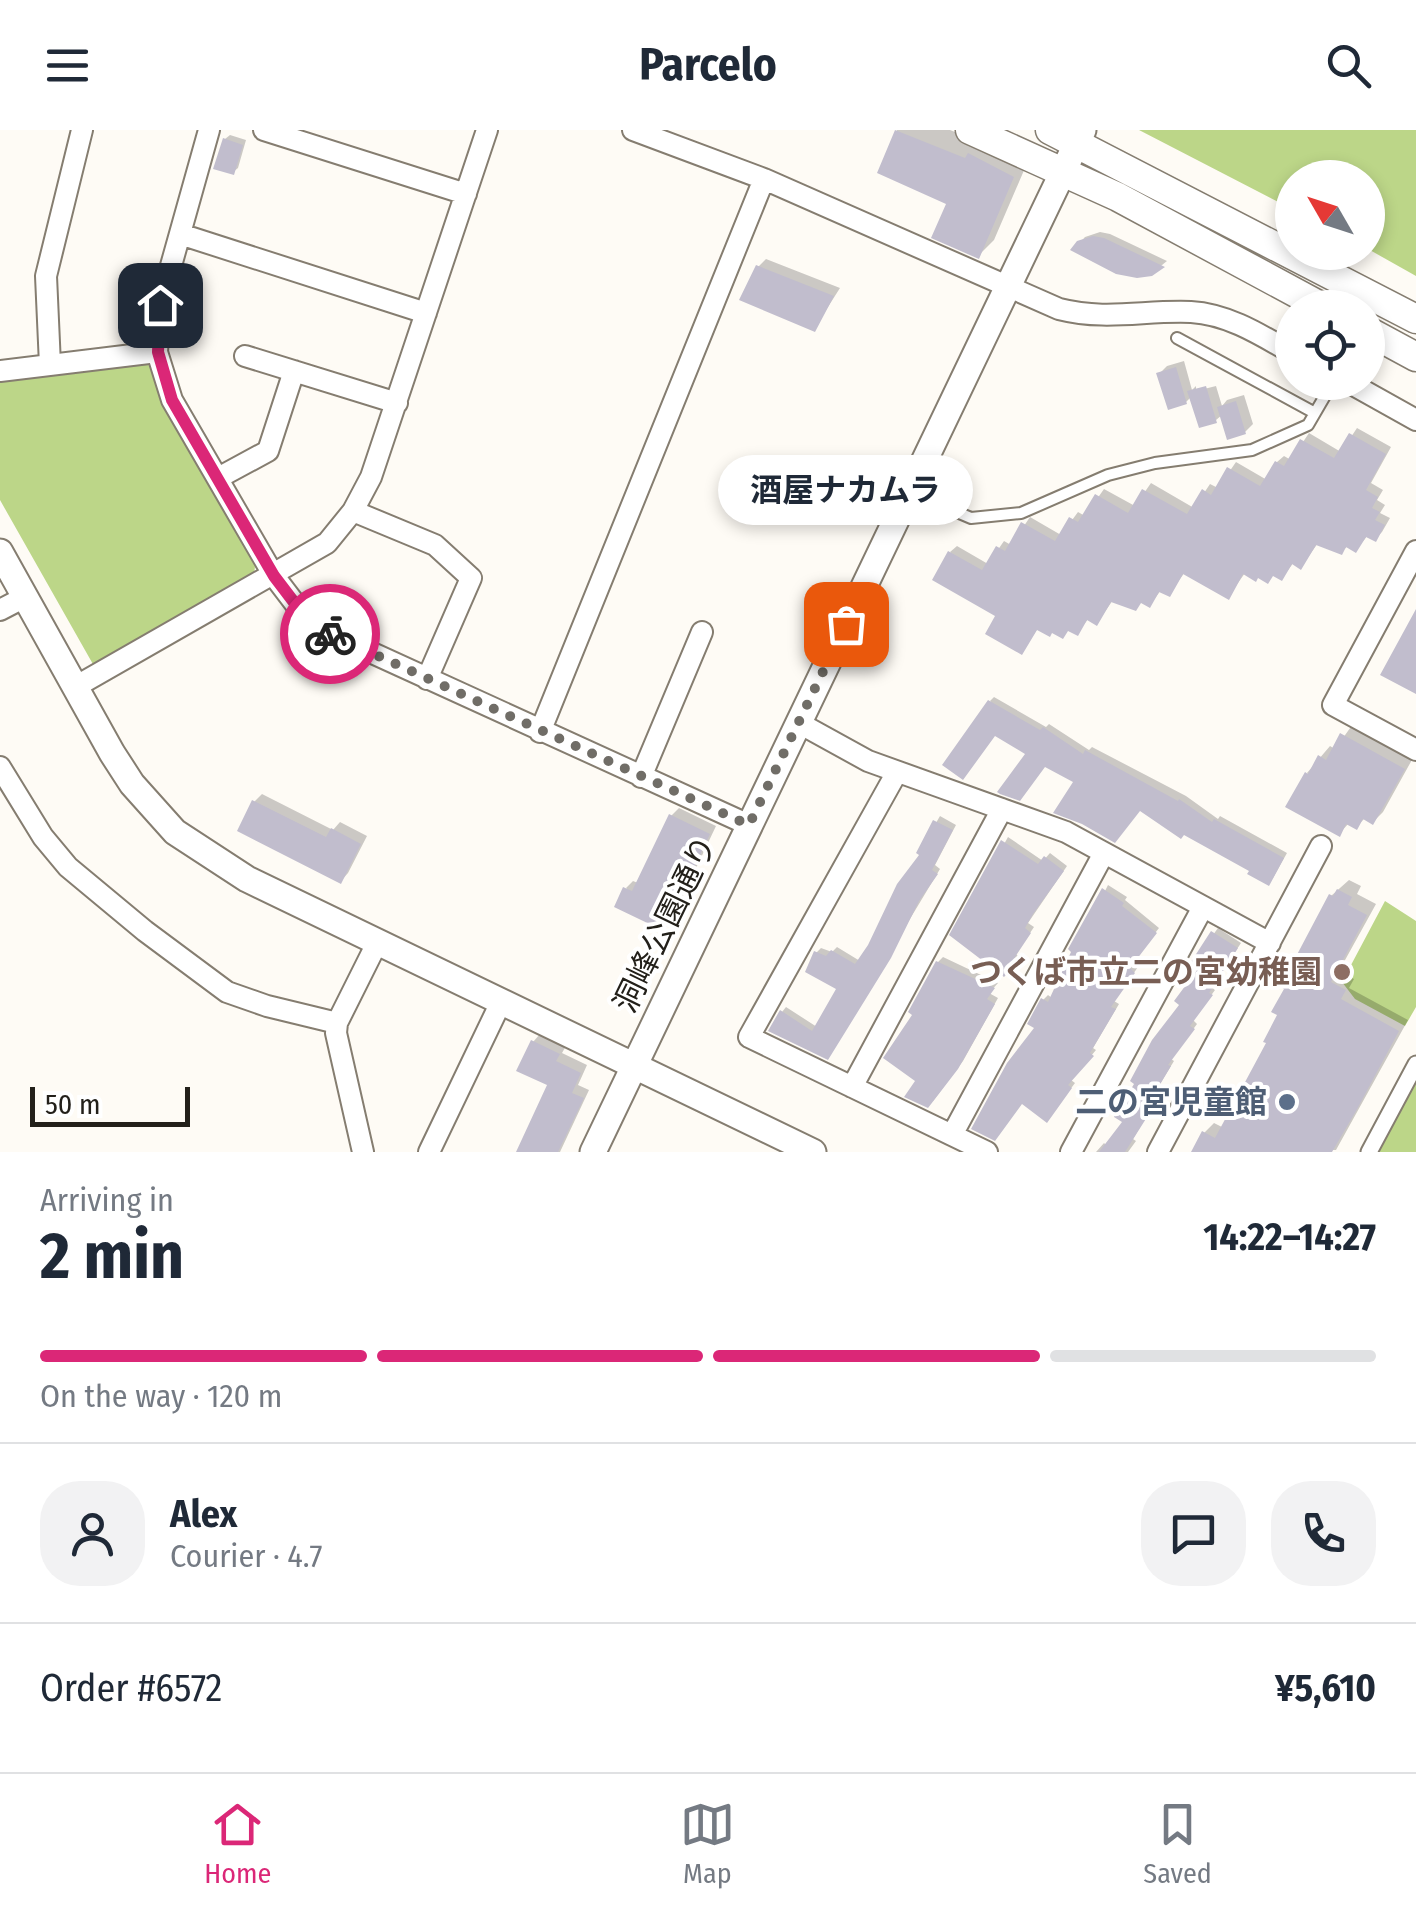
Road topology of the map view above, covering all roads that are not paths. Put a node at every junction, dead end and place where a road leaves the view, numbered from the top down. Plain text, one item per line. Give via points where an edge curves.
1 (82, 130) edge
2 (209, 130) edge
3 (264, 130) edge
4 (487, 130) edge
5 (633, 130) edge
6 (970, 130) edge
7 (1050, 130) edge
8 (1080, 136) edge
9 (1063, 170) junction
10 (764, 180) junction
11 (466, 194) junction
12 (180, 234) junction
13 (1008, 287) junction
14 (1290, 290) edge
15 (426, 313) junction
16 (1416, 319) edge
17 (1177, 338) dead end
18 (1385, 340) edge
19 (1275, 343) edge
20 (158, 352) junction
21 (245, 356) dead end
22 (1416, 357) edge
23 (50, 365) junction
24 (0, 371) edge
25 (294, 371) junction
26 (1323, 400) edge
27 (1380, 400) edge
28 (397, 404) junction
29 (1316, 413) junction
30 (1416, 420) edge
31 (218, 478) junction
32 (910, 492) junction
33 (353, 512) junction
34 (1416, 551) edge
35 (0, 552) edge
36 (274, 576) junction
37 (25, 597) junction
38 (0, 610) edge
39 (702, 632) dead end
40 (427, 679) junction
41 (75, 687) junction
42 (798, 724) junction
43 (540, 732) junction
44 (1416, 750) edge
45 (0, 767) edge
46 (897, 772) junction
47 (641, 777) junction
48 (1002, 810) junction
49 (749, 825) junction
50 (1322, 846) dead end
51 (1104, 853) junction
52 (1203, 907) junction
53 (377, 943) junction
54 (1270, 943) junction
55 (501, 1002) junction
56 (337, 1023) junction
57 (1416, 1064) edge
58 (633, 1066) junction
59 (852, 1087) junction
60 (952, 1135) junction
61 (362, 1152) edge
62 (429, 1152) edge
63 (593, 1152) edge
64 (814, 1152) edge
65 (988, 1152) edge
66 (1071, 1152) edge
67 (1158, 1152) edge
68 (1369, 1152) edge

1 - 23 street via 46,276
2 - 12 street
3 - 11 street
4 - 11 street
5 - 10 street
6 - 9 main road
7 - 8 main road
8 - 9 street, 洞峰公園通り
8 - 16 main road
9 - 13 street, 洞峰公園通り
9 - 14 main road
10 - 13 street
10 - 43 street
11 - 15 street
12 - 15 street
12 - 20 street via 160,305
13 - 19 street via 1092,317 1214,316
13 - 32 street, 洞峰公園通り
15 - 28 street
17 - 29 lane
18 - 22 main road
20 - 23 street
20 - 31 street via 172,400
21 - 25 street
23 - 24 street
25 - 28 street
25 - 31 street via 268,451
26 - 29 lane
27 - 30 street
28 - 33 street
29 - 32 lane via 1308,425 1252,450 1108,475 1022,513 971,518
31 - 36 street
32 - 42 street, 洞峰公園通り
33 - 36 street via 327,543
33 - 40 street via 435,544 472,578
34 - 44 street via 1333,705
35 - 37 street
36 - 40 street via 322,630
36 - 41 street
37 - 38 street
37 - 41 street
39 - 47 street
40 - 43 street
41 - 53 street via 132,784 175,832 246,880
42 - 46 street
42 - 49 street, 洞峰公園通り
43 - 47 street
45 - 56 street via 68,866 144,932 228,992
46 - 48 street
46 - 59 street via 749,1038
47 - 49 street
48 - 51 street
48 - 59 street
49 - 58 street, 洞峰公園通り
50 - 54 street
51 - 52 street
51 - 60 street
52 - 54 street
52 - 66 street
53 - 55 street
53 - 56 street
54 - 67 street
55 - 58 street
55 - 62 street
56 - 61 street
57 - 68 street
58 - 63 street, 洞峰公園通り
58 - 64 street
59 - 60 street
60 - 65 street

